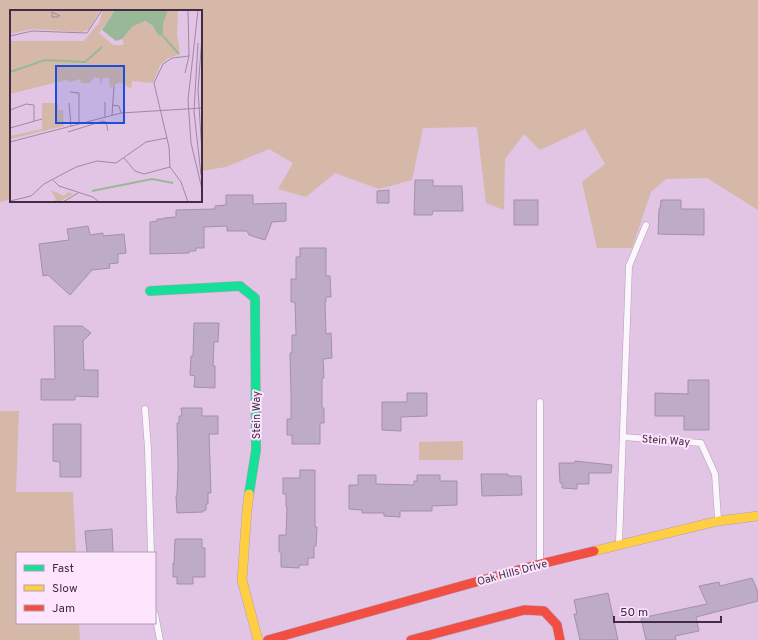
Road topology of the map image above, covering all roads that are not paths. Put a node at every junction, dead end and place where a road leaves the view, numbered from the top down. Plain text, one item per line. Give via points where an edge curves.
1 (646, 225) dead end
2 (150, 291) dead end
3 (540, 402) dead end
4 (144, 409) dead end
5 (623, 437) junction
6 (758, 516) edge
7 (718, 520) junction
8 (619, 545) junction
9 (151, 552) edge
10 (540, 564) junction
11 (156, 619) edge
12 (160, 640) edge
13 (258, 640) edge
14 (268, 640) edge
15 (411, 640) edge
16 (560, 640) edge

1 - 5 lane via 629,266
2 - 13 street, Stein Way via 240,286 255,298 256,450 247,510 242,580
3 - 10 lane
4 - 9 lane via 148,449
5 - 7 lane, Stein Way via 701,442 715,474
5 - 8 lane
6 - 7 street, Oak Hills Drive
7 - 8 street, Oak Hills Drive
8 - 10 street, Oak Hills Drive
10 - 14 street, Oak Hills Drive
11 - 12 lane
15 - 16 street via 524,610 544,611 557,625

